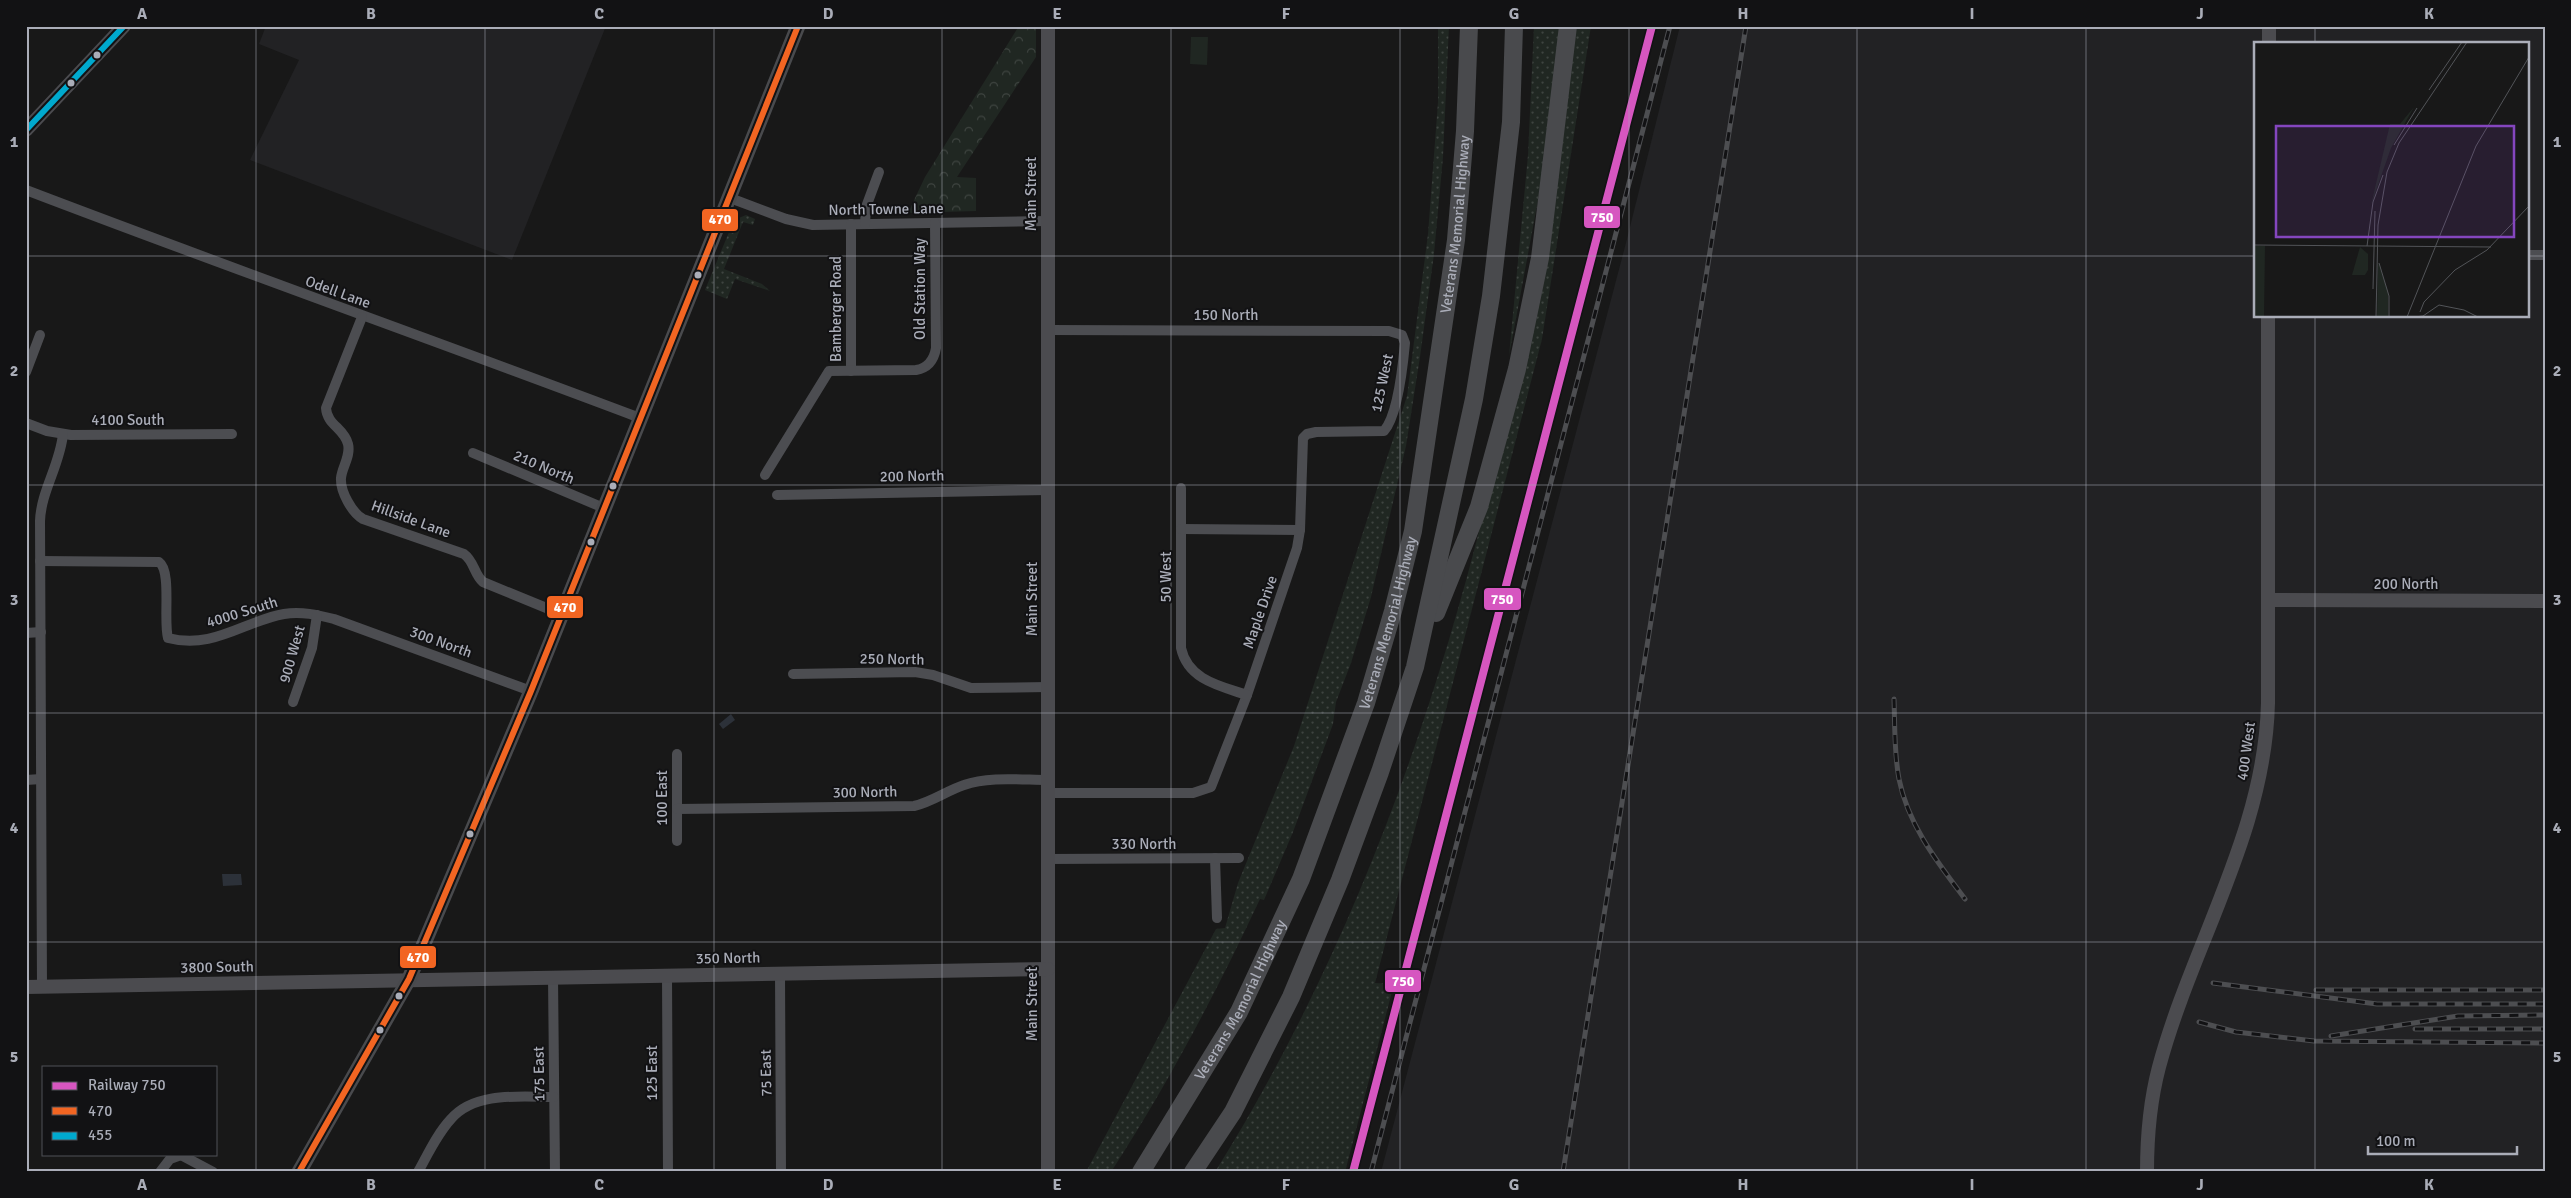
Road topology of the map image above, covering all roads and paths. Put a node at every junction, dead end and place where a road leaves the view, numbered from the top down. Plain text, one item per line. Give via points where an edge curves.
1 (124, 26) edge
2 (798, 26) edge
3 (1048, 26) edge
4 (1469, 26) edge
5 (1514, 26) edge
6 (1568, 26) edge
7 (2269, 26) edge
8 (2269, 42) edge
9 (26, 130) edge
10 (880, 172) dead end
11 (26, 190) edge
12 (730, 198) junction
13 (1048, 221) junction
14 (935, 223) junction
15 (852, 224) junction
16 (864, 224) junction
17 (2528, 255) edge
18 (2545, 255) edge
19 (362, 317) junction
20 (2268, 318) edge
21 (1048, 330) junction
22 (40, 335) dead end
23 (1403, 337) joint
24 (851, 371) junction
25 (26, 372) edge
26 (640, 418) junction
27 (26, 423) edge
28 (63, 434) junction
29 (232, 434) dead end
30 (1305, 436) joint
31 (472, 453) dead end
32 (765, 475) dead end
33 (1181, 488) dead end
34 (1048, 490) junction
35 (777, 495) dead end
36 (604, 508) junction
37 (1182, 530) junction
38 (1300, 530) junction
39 (40, 561) junction
40 (2268, 600) junction
41 (2545, 601) edge
42 (562, 614) junction
43 (317, 615) junction
44 (342, 622) joint
45 (40, 632) junction
46 (26, 633) edge
47 (1415, 666) junction
48 (793, 674) dead end
49 (1048, 686) junction
50 (531, 691) junction
51 (1247, 695) junction
52 (293, 702) dead end
53 (677, 754) dead end
54 (41, 779) junction
55 (26, 780) edge
56 (1048, 786) junction
57 (1208, 790) joint
58 (677, 809) junction
59 (677, 841) dead end
60 (1215, 858) junction
61 (1240, 858) dead end
62 (1048, 859) junction
63 (1217, 918) dead end
64 (1048, 969) junction
65 (780, 973) junction
66 (667, 975) junction
67 (553, 977) junction
68 (409, 979) junction
69 (42, 986) junction
70 (26, 987) edge
71 (554, 1097) junction
72 (178, 1156) edge
73 (183, 1156) edge
74 (160, 1172) edge
75 (213, 1172) edge
76 (299, 1172) edge
77 (418, 1172) edge
78 (555, 1172) edge
79 (668, 1172) edge
80 (782, 1172) edge
81 (1048, 1172) edge
82 (1141, 1172) edge
83 (1193, 1172) edge
84 (2147, 1172) edge

1 - 9 street
2 - 12 main road
3 - 13 street, Main Street
4 - 82 highway, Veterans Memorial Highway via 1456,240 1413,531 1393,611 1366,702 1301,879 1239,1012
5 - 47 highway via 1511,122 1491,296 1472,408
6 - 47 highway via 1540,258 1517,369 1479,507
7 - 8 street
10 - 16 street via 866,207
11 - 19 street, Odell Lane
12 - 15 street, North Towne Lane via 795,221
12 - 26 main road
13 - 14 street, North Towne Lane
13 - 21 street, Main Street
14 - 16 street, North Towne Lane
14 - 24 street, Old Station Way via 936,348 933,360 916,370
15 - 16 street, North Towne Lane
15 - 24 street, Bamberger Road
17 - 18 street
19 - 26 street, Odell Lane via 422,336
19 - 42 street, Hillside Lane via 326,408 329,420 348,442 341,480 354,512 464,554 483,582
20 - 40 street, 400 West
21 - 23 street, 150 North via 1389,331
21 - 34 street, Main Street
22 - 25 street
23 - 30 street, 125 West via 1405,346 1388,426 1381,432 1316,432
24 - 32 street, Bamberger Road via 829,371 824,376
26 - 36 main road
27 - 28 street, 4100 South
28 - 29 street, 4100 South
28 - 39 street via 59,458 41,509
30 - 38 street, Maple Drive via 1302,444
31 - 36 street, 210 North
33 - 37 street, 50 West
34 - 35 street, 200 North
34 - 49 street, Main Street
36 - 42 main road
37 - 38 street
37 - 51 street, 50 West via 1181,648 1188,664 1203,679
38 - 51 street, Maple Drive via 1295,555
39 - 43 street, 4000 South via 159,562 165,572 167,634 174,640 211,638 285,613
39 - 45 street
40 - 41 street, 200 North
40 - 84 street, 400 West via 2267,723 2261,776 2247,827 2160,1066 2150,1116
42 - 50 main road
43 - 44 street, 4000 South
43 - 52 street, 900 West via 312,648
44 - 50 street, 300 North
45 - 46 street
45 - 54 street
47 - 83 highway via 1340,880 1291,997 1232,1112
48 - 49 street, 250 North via 915,672 971,688
49 - 56 street, Main Street
50 - 68 main road
51 - 57 street, Maple Drive via 1215,781
53 - 58 street, 100 East
54 - 55 street
54 - 69 street
56 - 57 street, 300 North via 1193,793
56 - 58 street, 300 North via 970,783 914,806
56 - 62 street, Main Street
58 - 59 street, 100 East
60 - 61 street, 330 North
60 - 62 street, 330 North
60 - 63 street
62 - 64 street, Main Street
64 - 65 street, 350 North
64 - 81 street, Main Street
65 - 66 street, 350 North
65 - 80 street, 75 East
66 - 67 street, 350 North
66 - 79 street, 125 East
67 - 68 street, 350 North
67 - 71 street, 175 East
68 - 69 street, 3800 South
68 - 76 main road
69 - 70 street, 3800 South
71 - 77 street via 491,1098 469,1106 451,1119
71 - 78 street, 175 East
72 - 74 street via 170,1159
73 - 75 street

